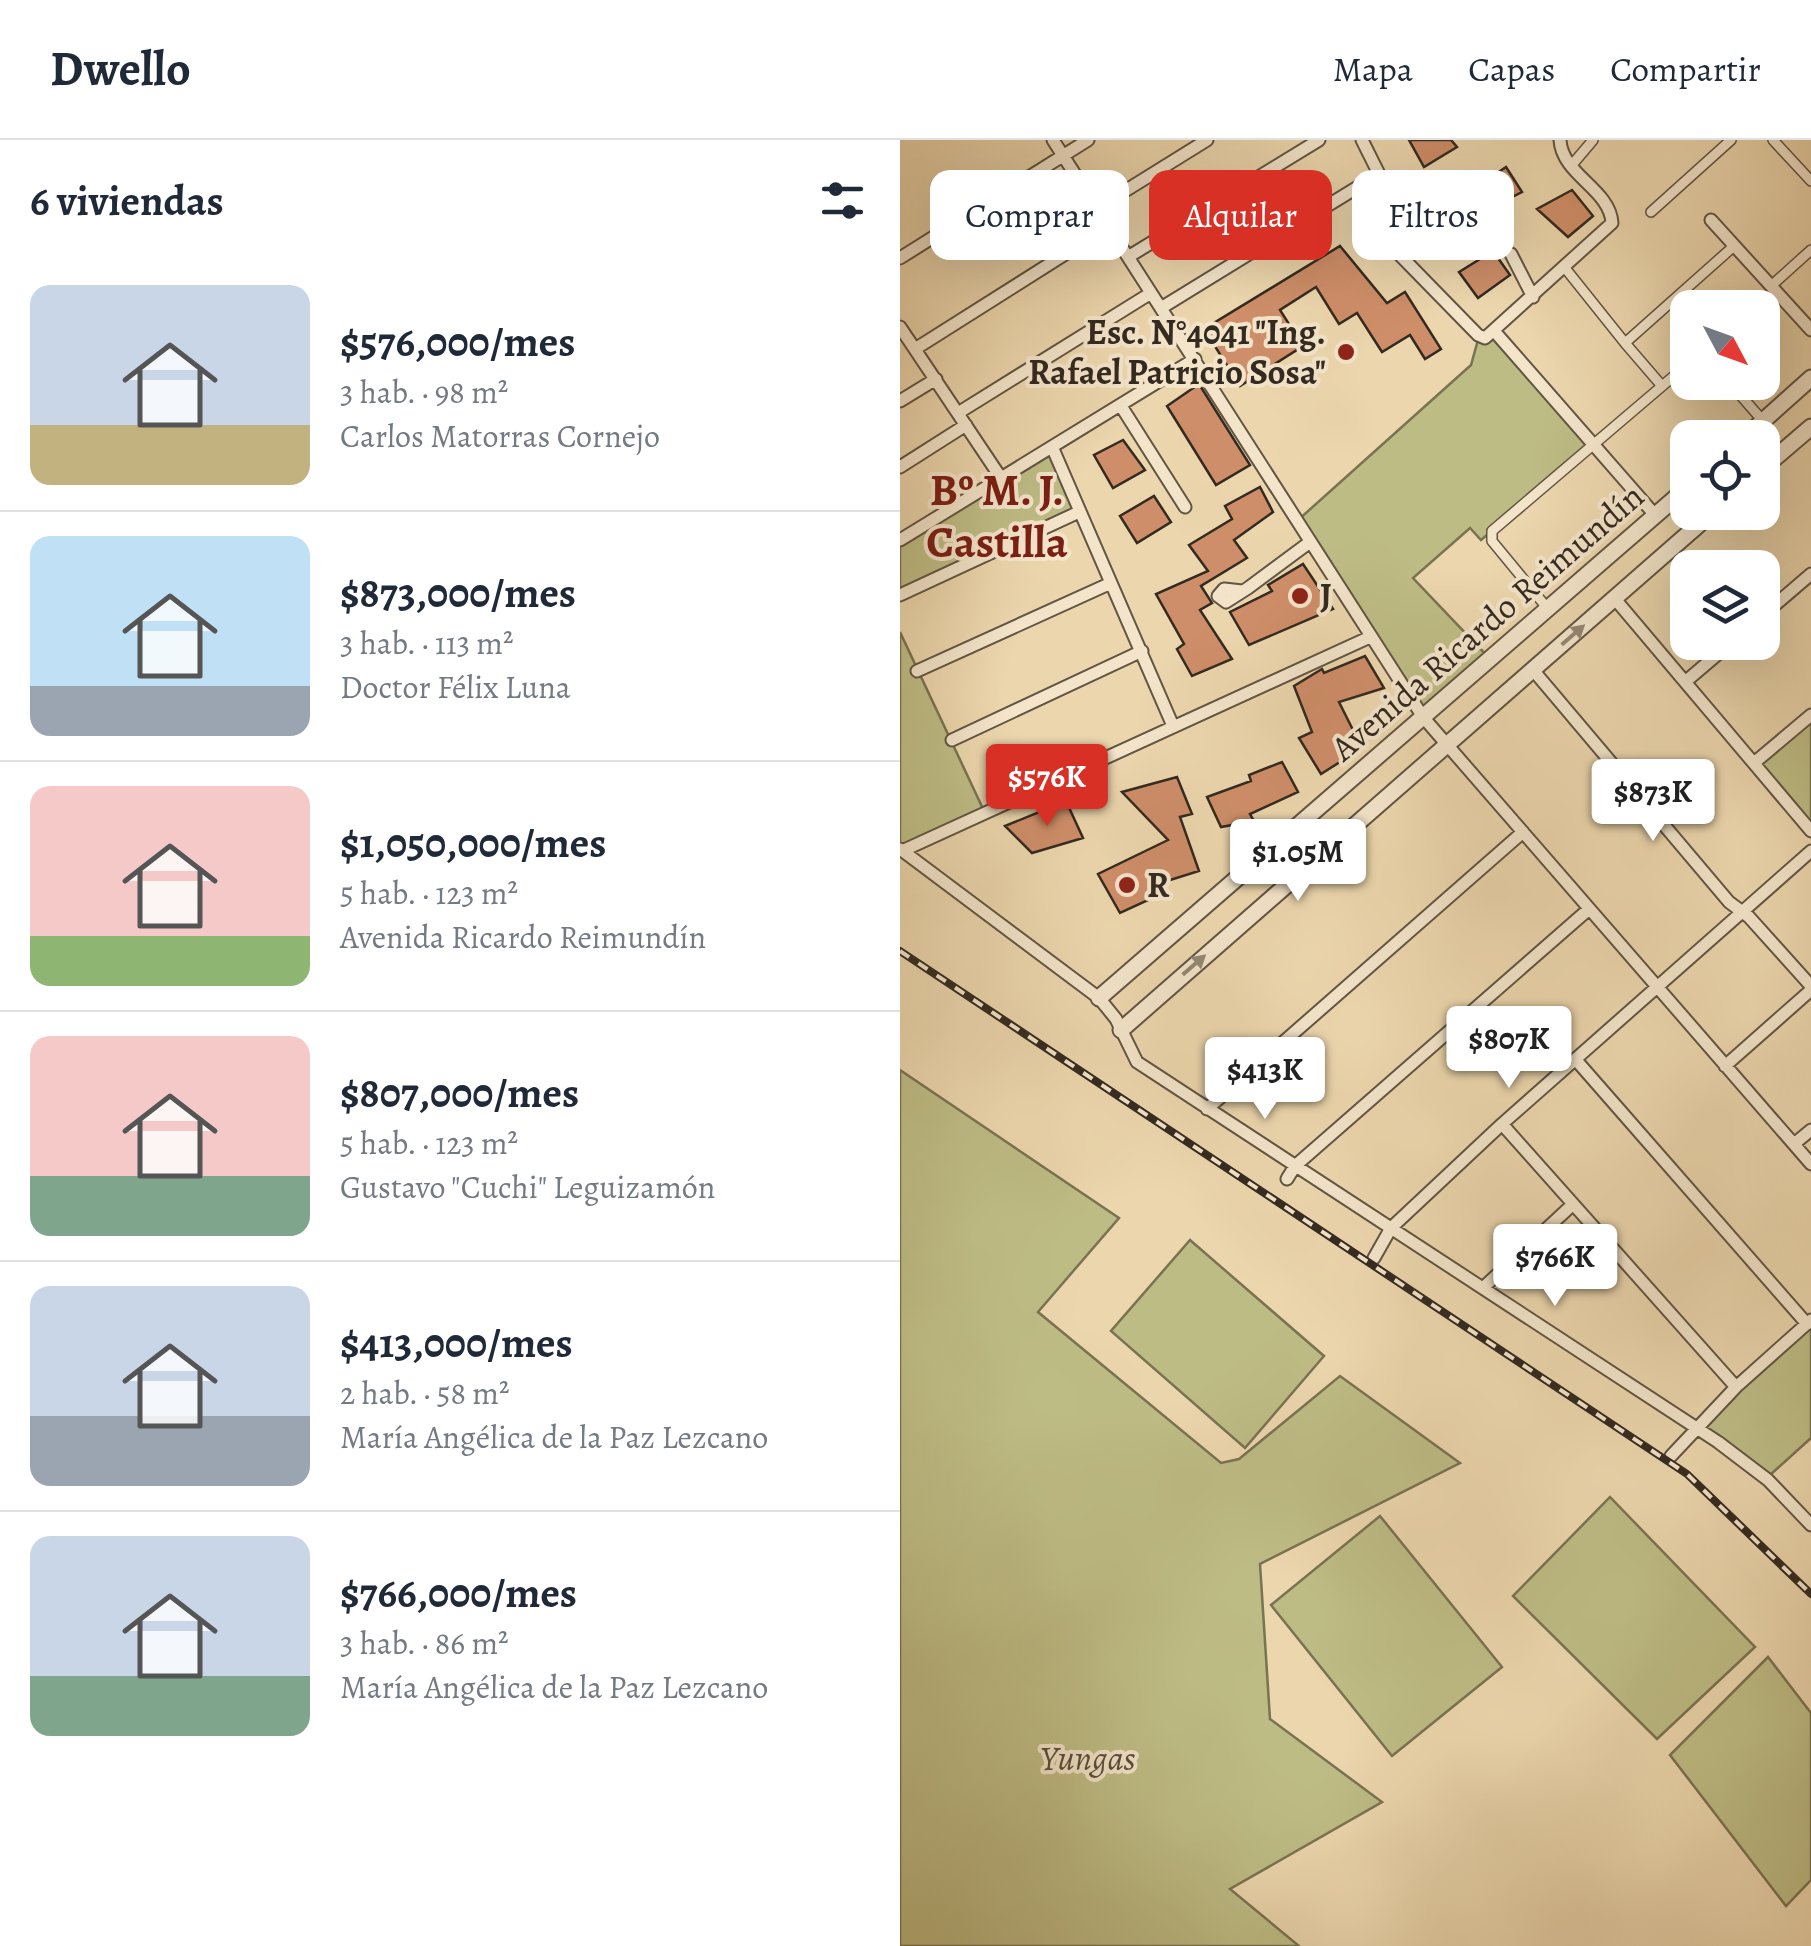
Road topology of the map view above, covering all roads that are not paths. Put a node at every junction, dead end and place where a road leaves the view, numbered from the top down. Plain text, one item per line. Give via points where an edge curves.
1 (1054, 140) edge
2 (1088, 140) edge
3 (1207, 140) edge
4 (1319, 140) edge
5 (1560, 140) edge
6 (1593, 140) edge
7 (1731, 140) edge
8 (1773, 140) edge
9 (1364, 141) edge
10 (1063, 156) junction
11 (1570, 166) junction
12 (1072, 170) edge
13 (1377, 170) edge
14 (1811, 181) edge
15 (1129, 188) edge
16 (1352, 191) edge
17 (1651, 212) dead end
18 (1711, 220) dead end
19 (1734, 246) junction
20 (1811, 250) edge
21 (1129, 257) edge
22 (900, 258) edge
23 (1057, 260) edge
24 (1129, 260) edge
25 (1406, 260) edge
26 (1514, 260) edge
27 (1566, 268) junction
28 (1771, 286) junction
29 (1151, 293) junction
30 (1533, 297) junction
31 (1161, 308) junction
32 (1811, 330) edge
33 (901, 331) edge
34 (1495, 332) junction
35 (1624, 343) junction
36 (916, 349) junction
37 (1194, 359) junction
38 (1811, 378) edge
39 (1670, 379) edge
40 (936, 380) junction
41 (1662, 386) junction
42 (1745, 400) edge
43 (900, 402) edge
44 (1121, 406) junction
45 (958, 413) junction
46 (1762, 420) edge
47 (1764, 420) edge
48 (966, 425) junction
49 (1811, 427) edge
50 (1592, 446) junction
51 (1053, 449) junction
52 (1780, 454) edge
53 (900, 468) edge
54 (1000, 478) junction
55 (1670, 501) edge
56 (1185, 508) dead end
57 (1079, 512) junction
58 (1655, 514) junction
59 (1694, 530) edge
60 (900, 540) edge
61 (1310, 542) junction
62 (1811, 574) edge
63 (1111, 583) junction
64 (1242, 592) dead end
65 (900, 595) edge
66 (1615, 599) junction
67 (1780, 601) edge
68 (1548, 609) junction
69 (1370, 636) junction
70 (1142, 651) junction
71 (1711, 660) edge
72 (1533, 670) junction
73 (917, 671) dead end
74 (1685, 682) junction
75 (1811, 715) edge
76 (1423, 717) junction
77 (1173, 726) junction
78 (952, 740) dead end
79 (1446, 745) junction
80 (1754, 764) junction
81 (1811, 831) edge
82 (1523, 832) junction
83 (901, 850) edge
84 (1811, 851) edge
85 (1589, 908) junction
86 (1741, 910) junction
87 (1656, 986) junction
88 (1811, 988) edge
89 (1098, 998) junction
90 (1121, 1030) junction
91 (1576, 1060) junction
92 (1725, 1066) junction
93 (1208, 1109) junction
94 (1502, 1124) junction
95 (1811, 1130) edge
96 (1794, 1144) junction
97 (1811, 1164) edge
98 (1295, 1166) junction
99 (1287, 1179) dead end
100 (1571, 1206) junction
101 (1391, 1228) junction
102 (1374, 1258) dead end
103 (1485, 1286) junction
104 (1809, 1322) edge
105 (1736, 1387) junction
106 (1696, 1427) junction
107 (1671, 1456) dead end
108 (1811, 1525) edge

1 - 10 street
2 - 10 street
3 - 15 street
4 - 21 street
5 - 11 street
6 - 11 street
7 - 17 street
8 - 14 street
9 - 13 street
10 - 12 street
10 - 22 street
11 - 27 street via 1608,208 1612,223
16 - 31 street
18 - 19 street
19 - 28 street
19 - 35 street
20 - 28 street
23 - 36 street
24 - 29 street
25 - 34 street via 1478,335
26 - 30 street
27 - 30 street
27 - 35 street
28 - 32 street
29 - 31 street
29 - 45 street
30 - 34 street
31 - 37 street
33 - 36 street
34 - 50 street
35 - 41 street
36 - 40 street
37 - 44 street
37 - 61 street
38 - 47 street
39 - 41 street
40 - 43 street
40 - 45 street
41 - 50 street
42 - 46 street
44 - 51 street
44 - 56 street
45 - 48 street
48 - 53 street
48 - 54 street
49 - 52 street
50 - 58 street
50 - 68 street via 1492,531 1492,541
51 - 54 street
51 - 57 street
54 - 60 street
55 - 58 street, Avenida Ricardo Reimundín
57 - 63 street
57 - 65 street
58 - 68 street, Avenida Ricardo Reimundín
59 - 66 street, Avenida Ricardo Reimundín
61 - 64 street
61 - 69 street
62 - 67 street
63 - 70 street
63 - 73 street
72 -> 66 street, Avenida Ricardo Reimundín
66 - 74 street
68 - 76 street, Avenida Ricardo Reimundín
69 - 76 street
69 - 77 street
70 - 77 street
70 - 78 street
71 - 74 street
72 - 79 street, Avenida Ricardo Reimundín
72 - 86 street
74 - 80 street
75 - 80 street
76 - 79 street
76 - 89 street, Avenida Ricardo Reimundín
77 - 83 street
79 - 82 street
90 -> 79 street, Avenida Ricardo Reimundín
80 - 81 street
82 - 85 street
82 - 93 street
83 - 89 street
84 - 86 street
85 - 87 street
85 - 98 street
86 - 87 street
86 - 88 street
87 - 91 street
87 - 92 street
88 - 92 street
89 - 90 street
90 - 93 street via 1137,1062
91 - 94 street
91 - 104 street
92 - 96 street
93 - 98 street
94 - 100 street
94 - 101 street
95 - 96 street
96 - 97 street
98 - 99 street
98 - 101 street
100 - 103 street
100 - 105 street
101 - 102 street
101 - 103 street
103 - 106 street
104 - 105 street
105 - 106 street
106 - 107 street
106 - 108 street via 1768,1480

